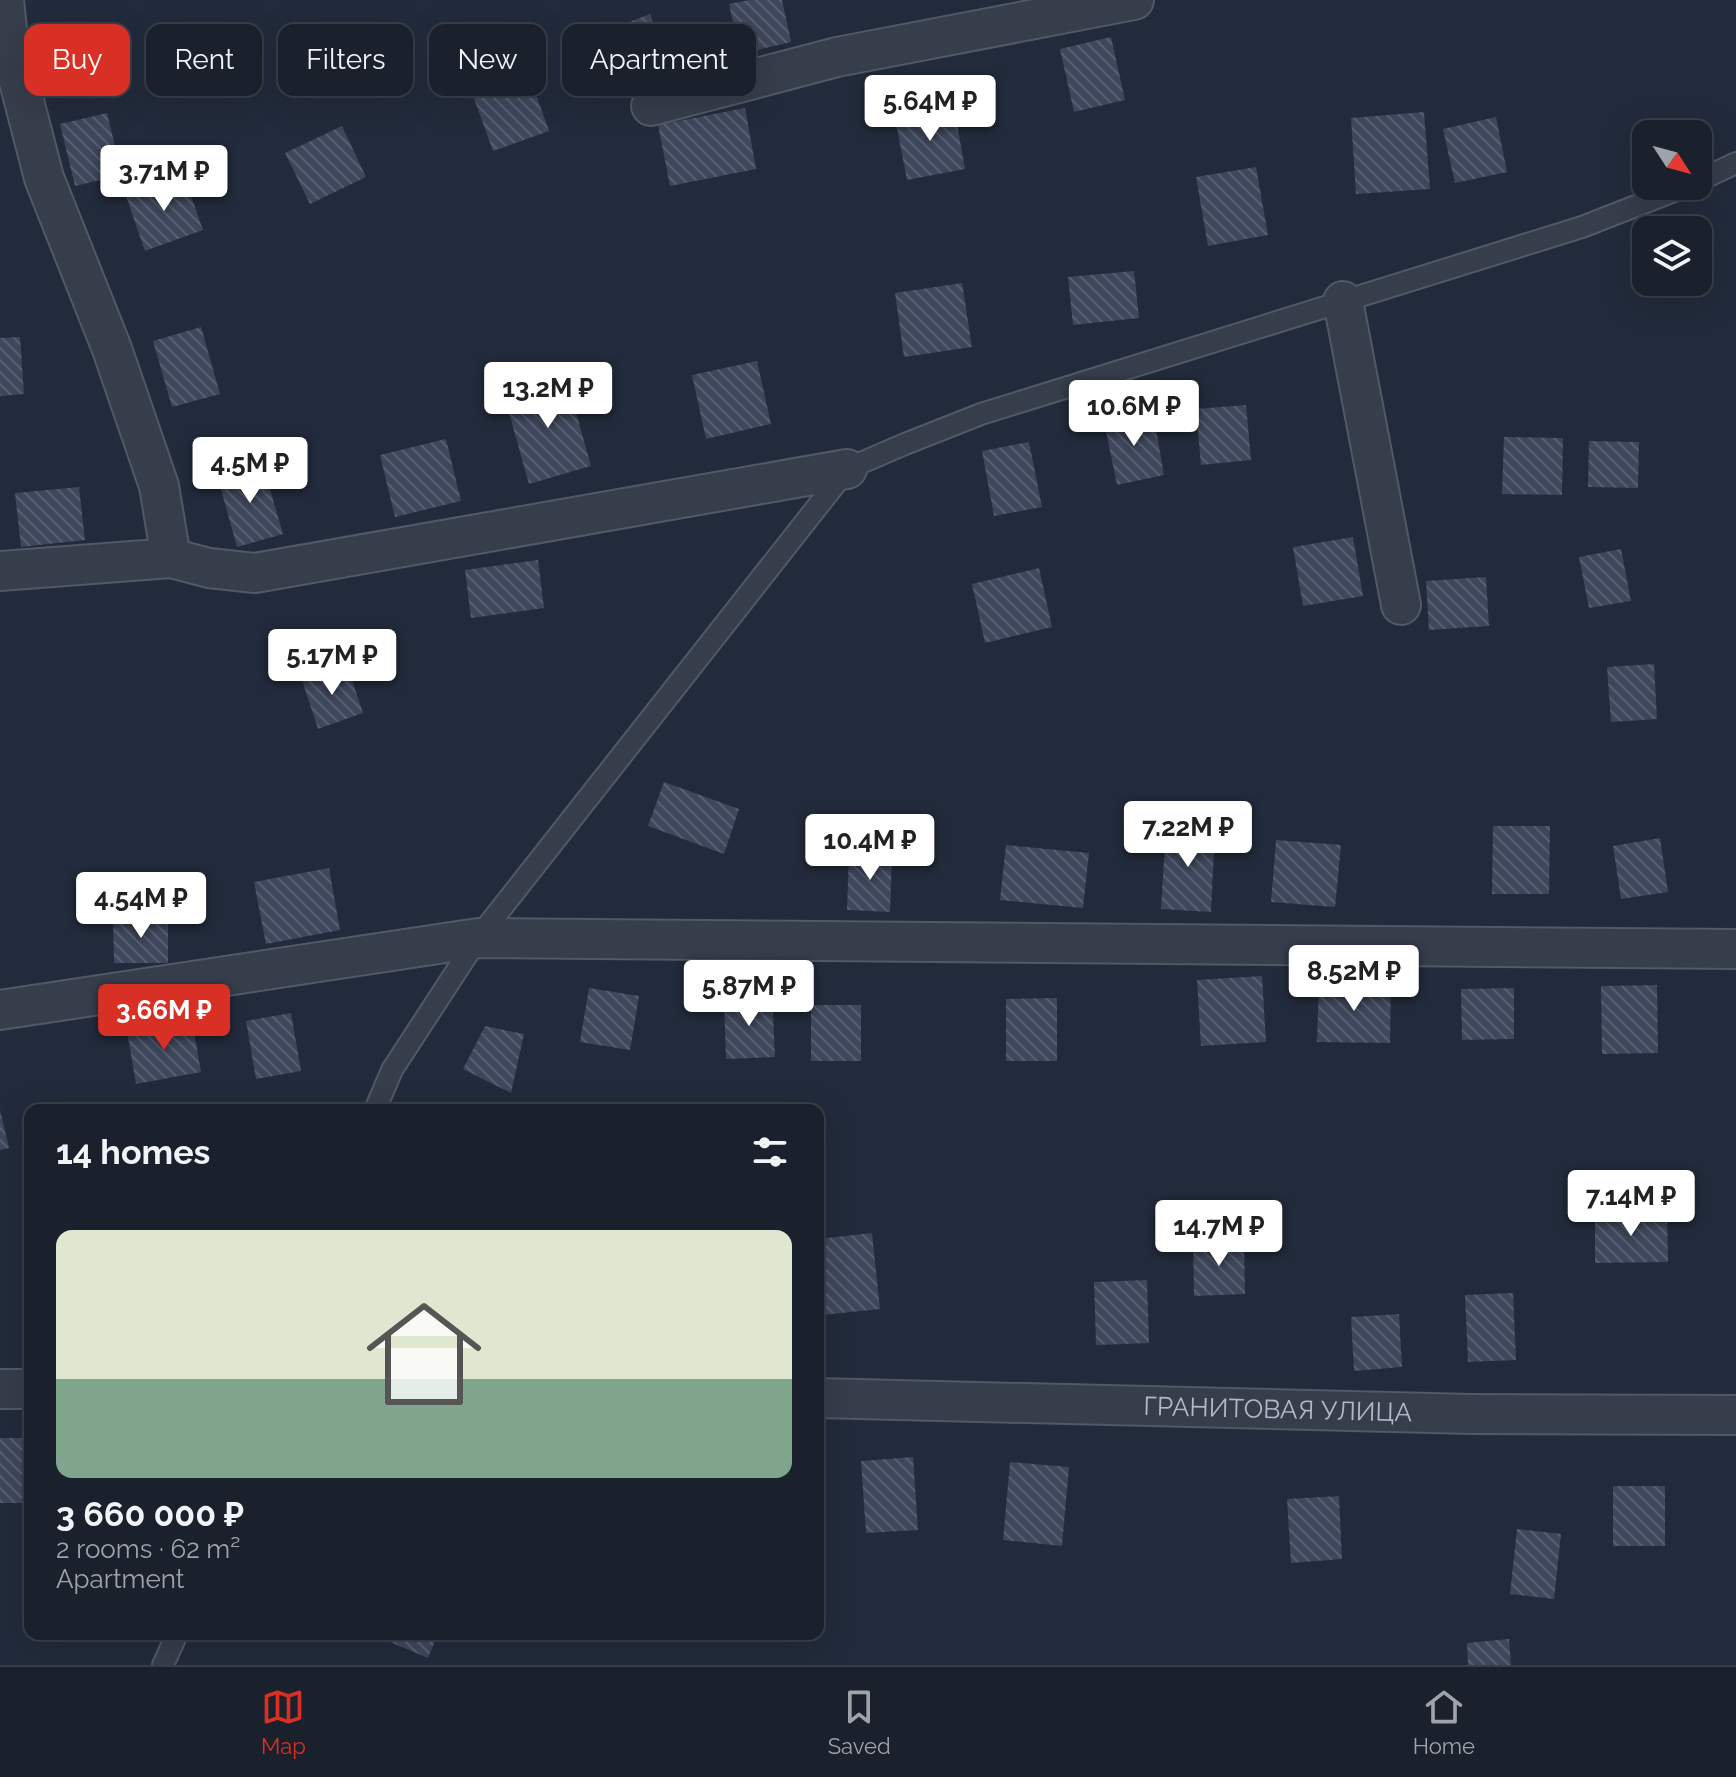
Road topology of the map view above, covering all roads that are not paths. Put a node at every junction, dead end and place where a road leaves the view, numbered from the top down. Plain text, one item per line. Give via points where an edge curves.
1 (4, 0) edge
2 (1134, 0) edge
3 (4, 41) edge
4 (651, 106) dead end
5 (1736, 163) edge
6 (1712, 174) edge
7 (1651, 200) edge
8 (1343, 301) junction
9 (847, 469) junction
10 (171, 558) junction
11 (0, 571) edge
12 (1401, 605) dead end
13 (478, 938) junction
14 (1736, 949) edge
15 (0, 1010) edge
16 (378, 1104) edge
17 (0, 1389) edge
18 (24, 1389) edge
19 (824, 1398) edge
20 (1736, 1415) edge
21 (174, 1640) edge
22 (163, 1665) edge

1 - 3 street
2 - 4 street via 837,57
3 - 10 street via 44,178 159,486
5 - 6 lane
7 - 8 lane via 1582,227
8 - 9 lane via 981,414
8 - 12 street
9 - 10 street via 255,573
9 - 13 lane
10 - 11 street
13 - 14 street
13 - 15 street
13 - 16 lane via 392,1070
17 - 18 street
19 - 20 street, ГРАНИТОВАЯ УЛИЦА
21 - 22 lane

